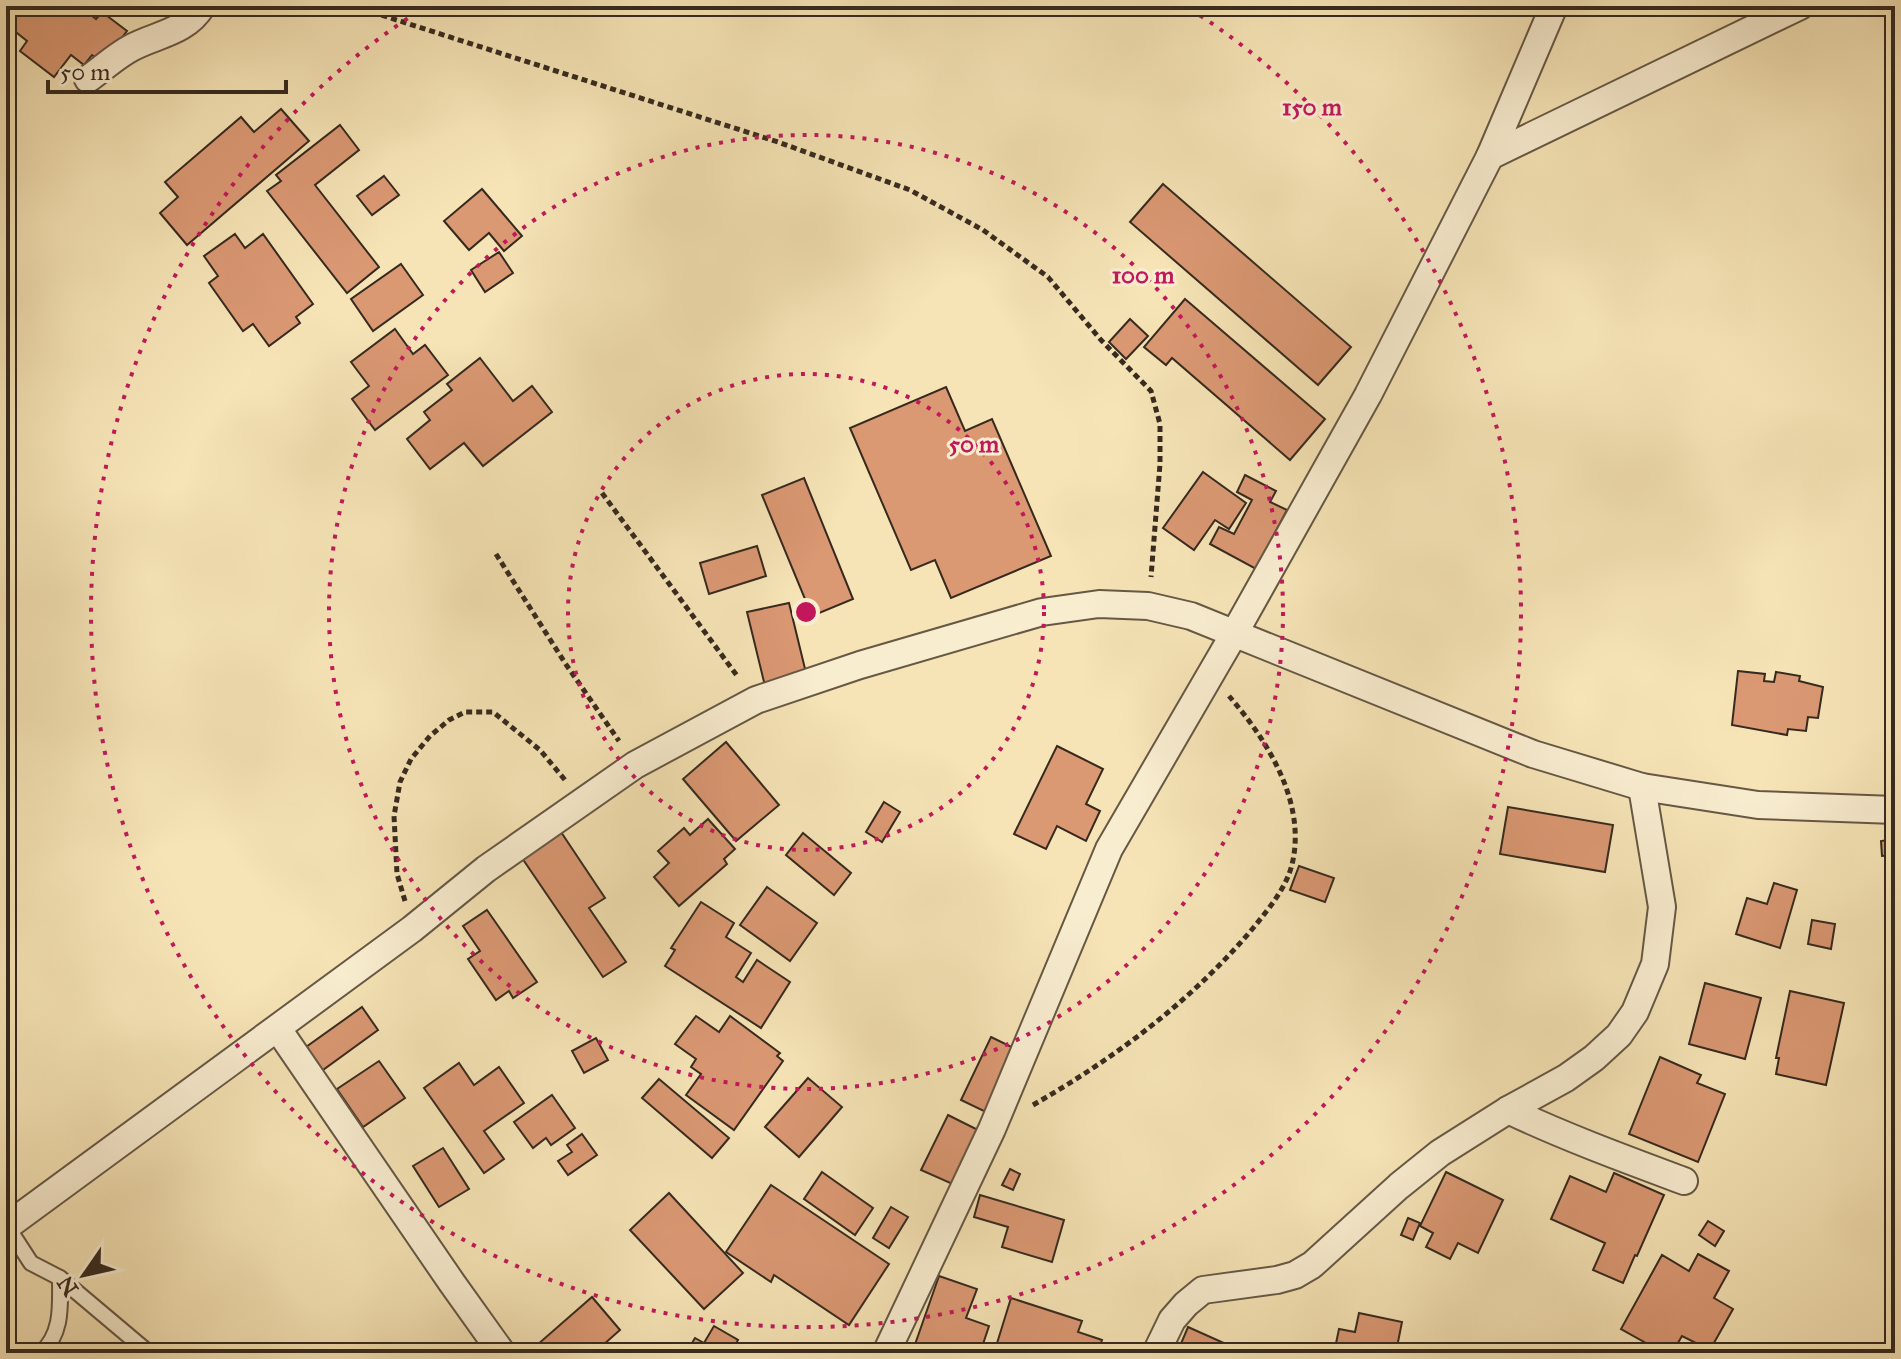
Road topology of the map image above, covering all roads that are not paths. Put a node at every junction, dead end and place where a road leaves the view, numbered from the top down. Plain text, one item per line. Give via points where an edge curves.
1 (202, 6) edge
2 (1554, 6) edge
3 (1800, 6) edge
4 (88, 79) dead end
5 (1490, 156) junction
6 (1234, 634) junction
7 (1642, 787) junction
8 (1895, 810) edge
9 (278, 1029) junction
10 (1508, 1110) junction
11 (1684, 1181) dead end
12 (7, 1226) edge
13 (60, 1278) junction
14 (41, 1353) edge
15 (149, 1353) edge
16 (502, 1353) edge
17 (886, 1353) edge
18 (1156, 1353) edge

1 - 4 street via 194,18 130,48
2 - 5 street
3 - 5 street
5 - 6 street via 1368,395
6 - 7 street via 1533,754
6 - 9 street via 1148,606 1099,604 1042,612 756,700 635,765 486,869
6 - 17 street via 1109,849 992,1129
7 - 8 street via 1758,805
7 - 10 street via 1662,907 1655,964 1619,1035 1566,1078
9 - 12 street
9 - 16 street
10 - 11 street
10 - 18 street via 1440,1153 1312,1265 1277,1280 1203,1290 1172,1320
12 - 13 lane via 31,1263
13 - 14 lane via 57,1329
13 - 15 lane

